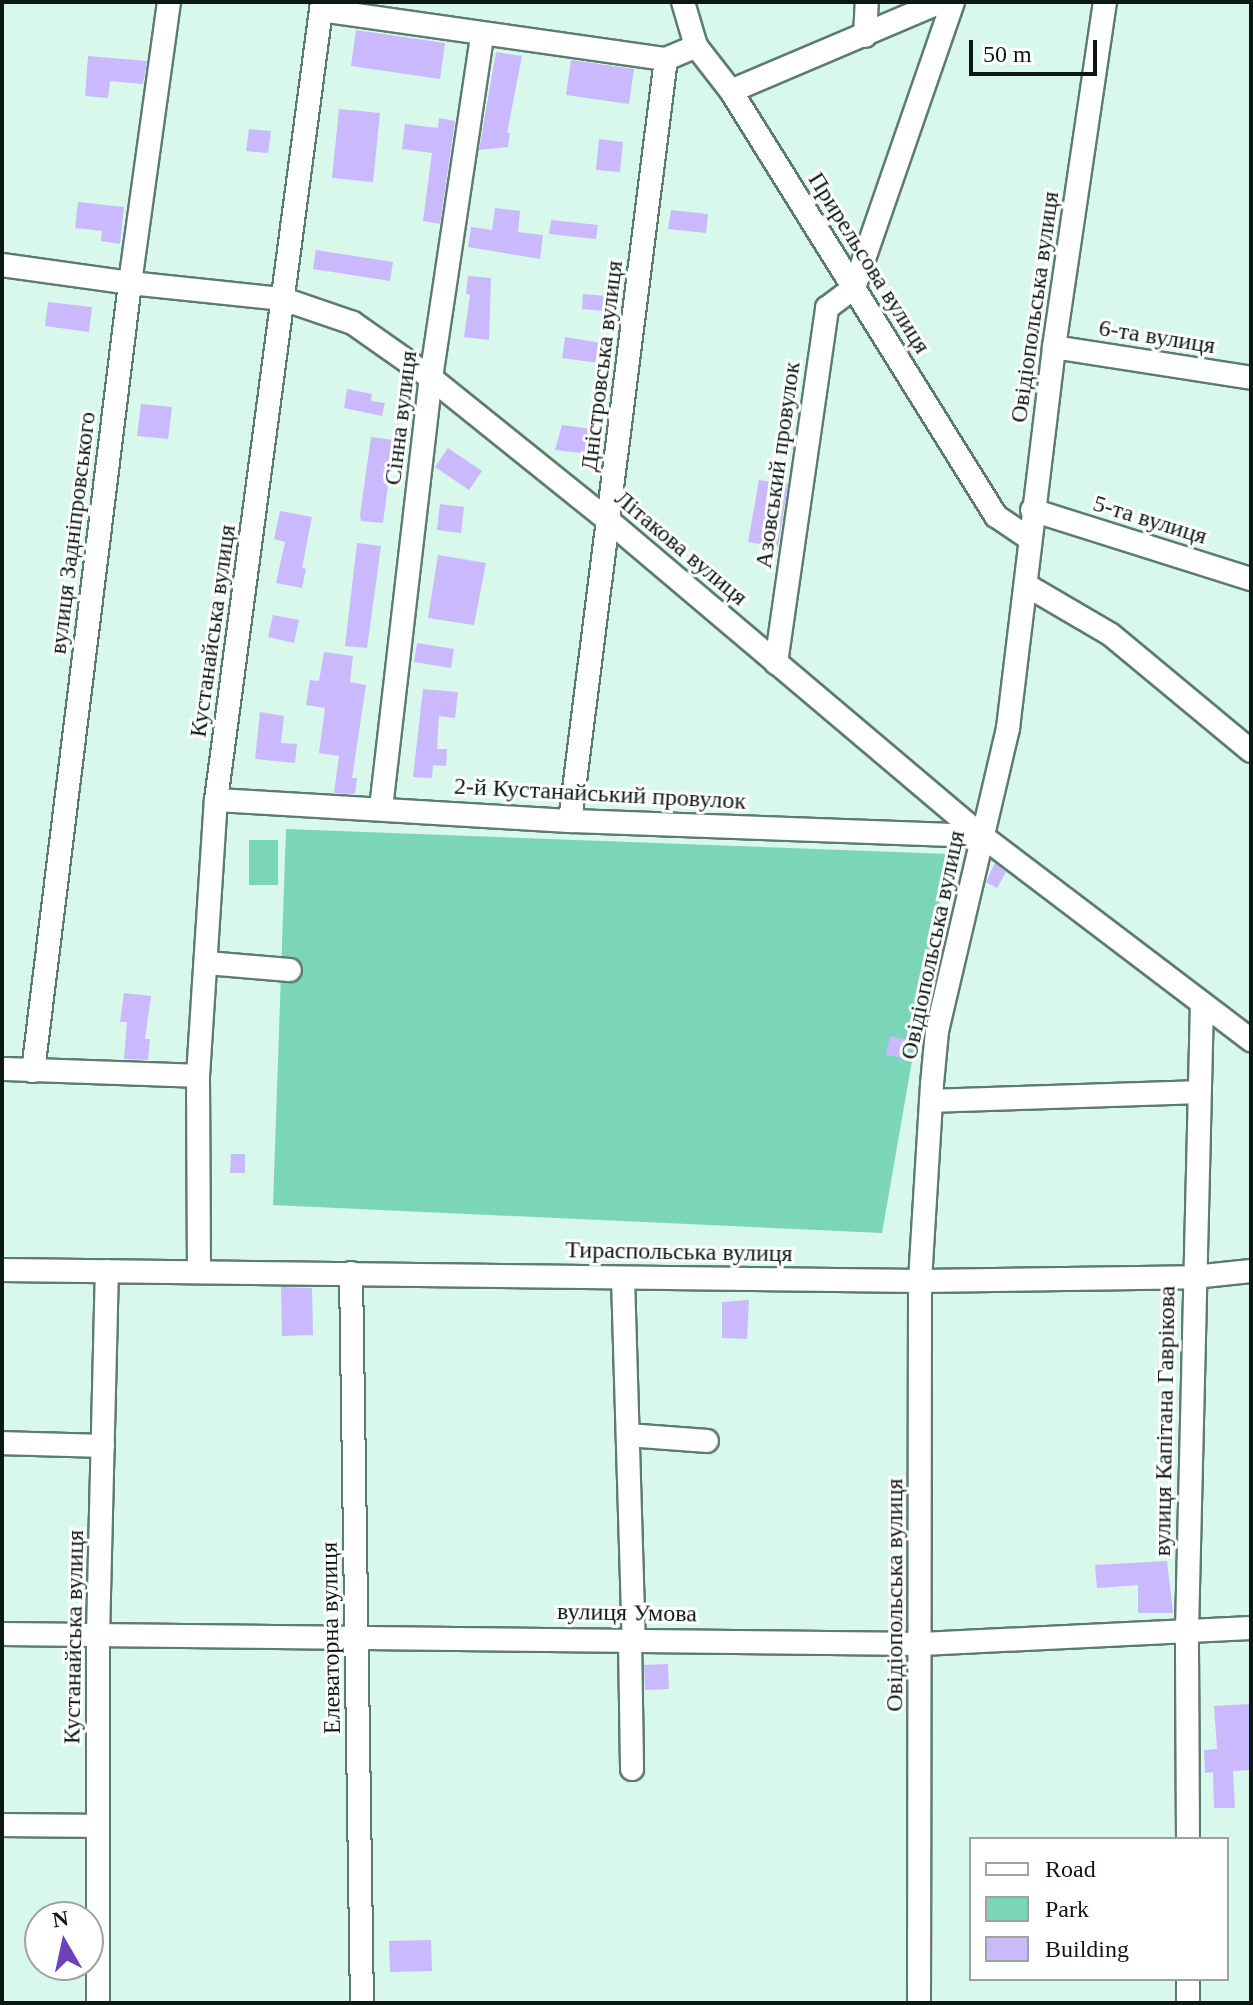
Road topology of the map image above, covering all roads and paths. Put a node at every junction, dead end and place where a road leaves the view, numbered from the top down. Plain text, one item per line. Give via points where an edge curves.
1 (169, 2) edge
2 (683, 2) edge
3 (867, 2) edge
4 (941, 2) edge
5 (953, 2) edge
6 (1105, 2) edge
7 (322, 6) edge
8 (482, 36) junction
9 (865, 36) junction
10 (696, 46) junction
11 (666, 59) junction
12 (731, 91) junction
13 (2, 265) edge
14 (130, 283) junction
15 (854, 288) junction
16 (283, 299) junction
17 (1054, 347) junction
18 (431, 378) junction
19 (1251, 378) edge
20 (1032, 510) junction
21 (609, 521) junction
22 (1030, 539) junction
23 (1251, 579) edge
24 (1026, 585) junction
25 (776, 663) junction
26 (1251, 751) edge
27 (216, 800) junction
28 (381, 808) junction
29 (570, 821) junction
30 (982, 836) junction
31 (206, 963) junction
32 (290, 970) dead end
33 (1202, 1003) junction
34 (1251, 1040) edge
35 (2, 1069) edge
36 (33, 1071) junction
37 (198, 1076) junction
38 (1199, 1092) junction
39 (931, 1101) junction
40 (2, 1270) edge
41 (107, 1271) junction
42 (199, 1271) junction
43 (1251, 1271) edge
44 (351, 1273) junction
45 (1194, 1277) junction
46 (623, 1278) junction
47 (920, 1281) junction
48 (628, 1435) junction
49 (707, 1441) dead end
50 (2, 1443) edge
51 (103, 1446) junction
52 (1251, 1628) edge
53 (1187, 1630) junction
54 (2, 1634) edge
55 (98, 1635) junction
56 (357, 1636) junction
57 (632, 1639) junction
58 (922, 1644) junction
59 (632, 1769) dead end
60 (2, 1825) edge
61 (98, 1826) junction
62 (1188, 1837) edge
63 (1188, 1981) edge
64 (98, 2003) edge
65 (362, 2003) edge
66 (919, 2003) edge
67 (1188, 2003) edge

1 - 14 street, вулиця Задніпровського
2 - 10 street, Прирельсова вулиця
3 - 9 street
4 - 9 street
5 - 15 street
6 - 17 street, Овідіопольська вулиця
7 - 8 street
7 - 16 street, Кустанайська вулиця
8 - 11 street
8 - 18 street, Сінна вулиця
9 - 12 street
10 - 11 street
10 - 12 street, Прирельсова вулиця
11 - 21 street, Дністровська вулиця
12 - 15 street, Прирельсова вулиця
13 - 14 street, Літакова вулиця
14 - 16 street, Літакова вулиця
14 - 36 street, вулиця Задніпровського
15 - 22 street, Прирельсова вулиця via 996,516
15 - 25 street, Азовський провулок via 827,308
16 - 18 street, Літакова вулиця via 353,323
16 - 27 street, Кустанайська вулиця
17 - 19 street, 6-та вулиця
17 - 20 street, Овідіопольська вулиця
18 - 21 street, Літакова вулиця
18 - 28 street, Сінна вулиця
20 - 22 street, Овідіопольська вулиця
20 - 23 street, 5-та вулиця
21 - 25 street, Літакова вулиця
21 - 29 street, Дністровська вулиця
22 - 24 street, Овідіопольська вулиця
24 - 26 street via 1110,634
24 - 30 street, Овідіопольська вулиця via 1008,728
25 - 30 street, Літакова вулиця
27 - 28 street, 2-й Кустанайський провулок
27 - 31 street, Кустанайська вулиця
28 - 29 street, 2-й Кустанайський провулок
29 - 30 street, 2-й Кустанайський провулок
30 - 33 street, Літакова вулиця
30 - 39 street, Овідіопольська вулиця via 937,1031
31 - 32 street
31 - 37 street, Кустанайська вулиця
33 - 34 street, Літакова вулиця
33 - 38 street, вулиця Капітана Гаврікова
35 - 36 street
36 - 37 street
37 - 42 street, Кустанайська вулиця
38 - 39 street
38 - 45 street, вулиця Капітана Гаврікова
39 - 47 street, Овідіопольська вулиця
40 - 41 street, Тираспольська вулиця
41 - 42 street, Тираспольська вулиця
41 - 51 street, Кустанайська вулиця
42 - 44 street, Тираспольська вулиця
43 - 45 street, Тираспольська вулиця
44 - 46 street, Тираспольська вулиця
44 - 56 street, Елеваторна вулиця
45 - 47 street, Тираспольська вулиця
45 - 53 street, вулиця Капітана Гаврікова
46 - 47 street, Тираспольська вулиця
46 - 48 street
47 - 58 street, Овідіопольська вулиця
48 - 49 street
48 - 57 street
50 - 51 street
51 - 55 street, Кустанайська вулиця
52 - 53 street, вулиця Умова
53 - 58 street, вулиця Умова
53 - 62 street, вулиця Капітана Гаврікова
54 - 55 street, вулиця Умова
55 - 56 street, вулиця Умова
55 - 61 street, Кустанайська вулиця
56 - 57 street, вулиця Умова
56 - 65 street, Елеваторна вулиця
57 - 58 street, вулиця Умова
57 - 59 street
58 - 66 street, Овідіопольська вулиця
60 - 61 street
61 - 64 street, Кустанайська вулиця
63 - 67 street

